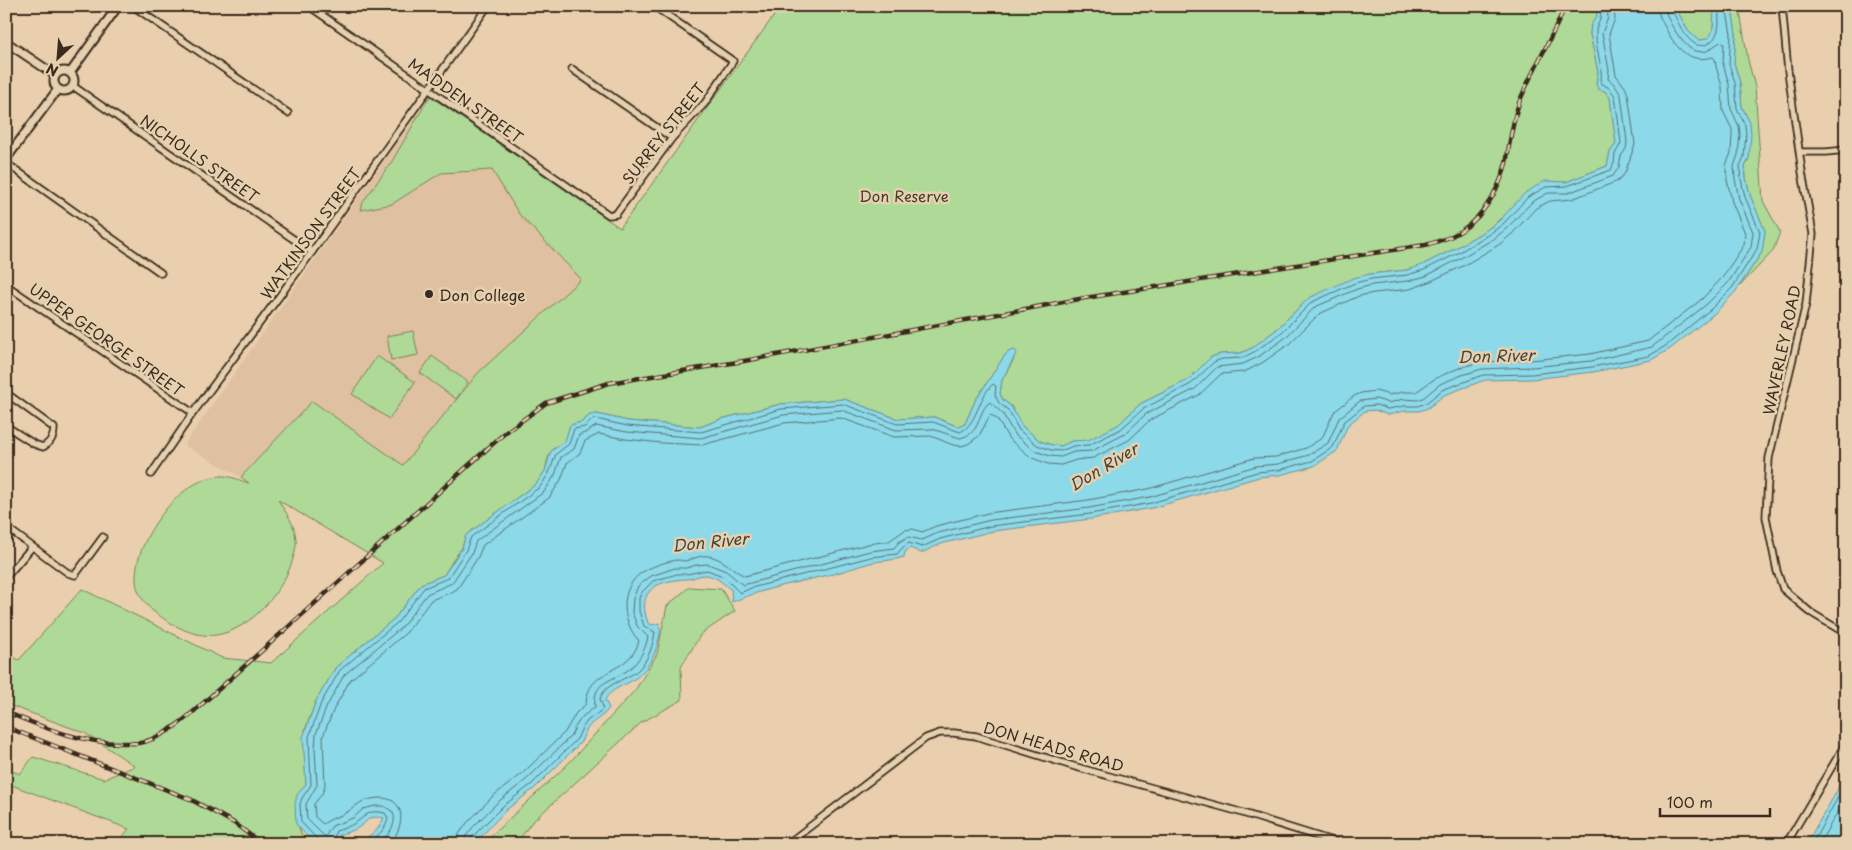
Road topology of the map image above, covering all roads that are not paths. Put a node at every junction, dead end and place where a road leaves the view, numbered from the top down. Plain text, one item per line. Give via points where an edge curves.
1 (118, 6) edge
2 (133, 6) edge
3 (309, 6) edge
4 (488, 6) edge
5 (654, 6) edge
6 (1782, 6) edge
7 (6, 42) edge
8 (572, 69) dead end
9 (70, 72) junction
10 (56, 75) junction
11 (72, 86) junction
12 (58, 89) junction
13 (429, 90) junction
14 (288, 113) dead end
15 (672, 138) junction
16 (1846, 150) edge
17 (1800, 152) junction
18 (6, 161) edge
19 (609, 215) joint
20 (312, 252) junction
21 (161, 273) dead end
22 (6, 284) edge
23 (6, 393) edge
24 (193, 413) junction
25 (6, 426) edge
26 (151, 474) dead end
27 (6, 527) edge
28 (103, 537) dead end
29 (32, 547) junction
30 (6, 577) edge
31 (1846, 635) edge
32 (1846, 743) edge
33 (787, 844) edge
34 (1342, 844) edge
35 (1786, 844) edge

1 - 9 street
2 - 14 street
3 - 13 street, MADDEN STREET
4 - 13 street, WATKINSON STREET
5 - 15 street, SURREY STREET via 733,61 705,103
6 - 17 street, WAVERLEY ROAD
7 - 10 street
8 - 15 street
9 - 10 street via 61,71
9 - 11 street via 74,79
10 - 12 street via 54,80
11 - 12 street via 67,90
11 - 20 street, NICHOLLS STREET
12 - 18 street
13 - 19 street, MADDEN STREET
13 - 20 street, WATKINSON STREET
15 - 19 street, SURREY STREET via 616,214
16 - 17 street
17 - 31 street, WAVERLEY ROAD via 1813,234 1806,304 1769,458 1766,518 1783,589 1810,612
18 - 21 street
20 - 24 street, WATKINSON STREET
22 - 24 street, UPPER GEORGE STREET
23 - 25 street via 48,422 54,428 54,435 43,447
24 - 26 street, WATKINSON STREET
27 - 29 street
28 - 29 street via 75,575
29 - 30 street
32 - 35 street
33 - 34 street, DON HEADS ROAD via 926,738 954,733 976,736

